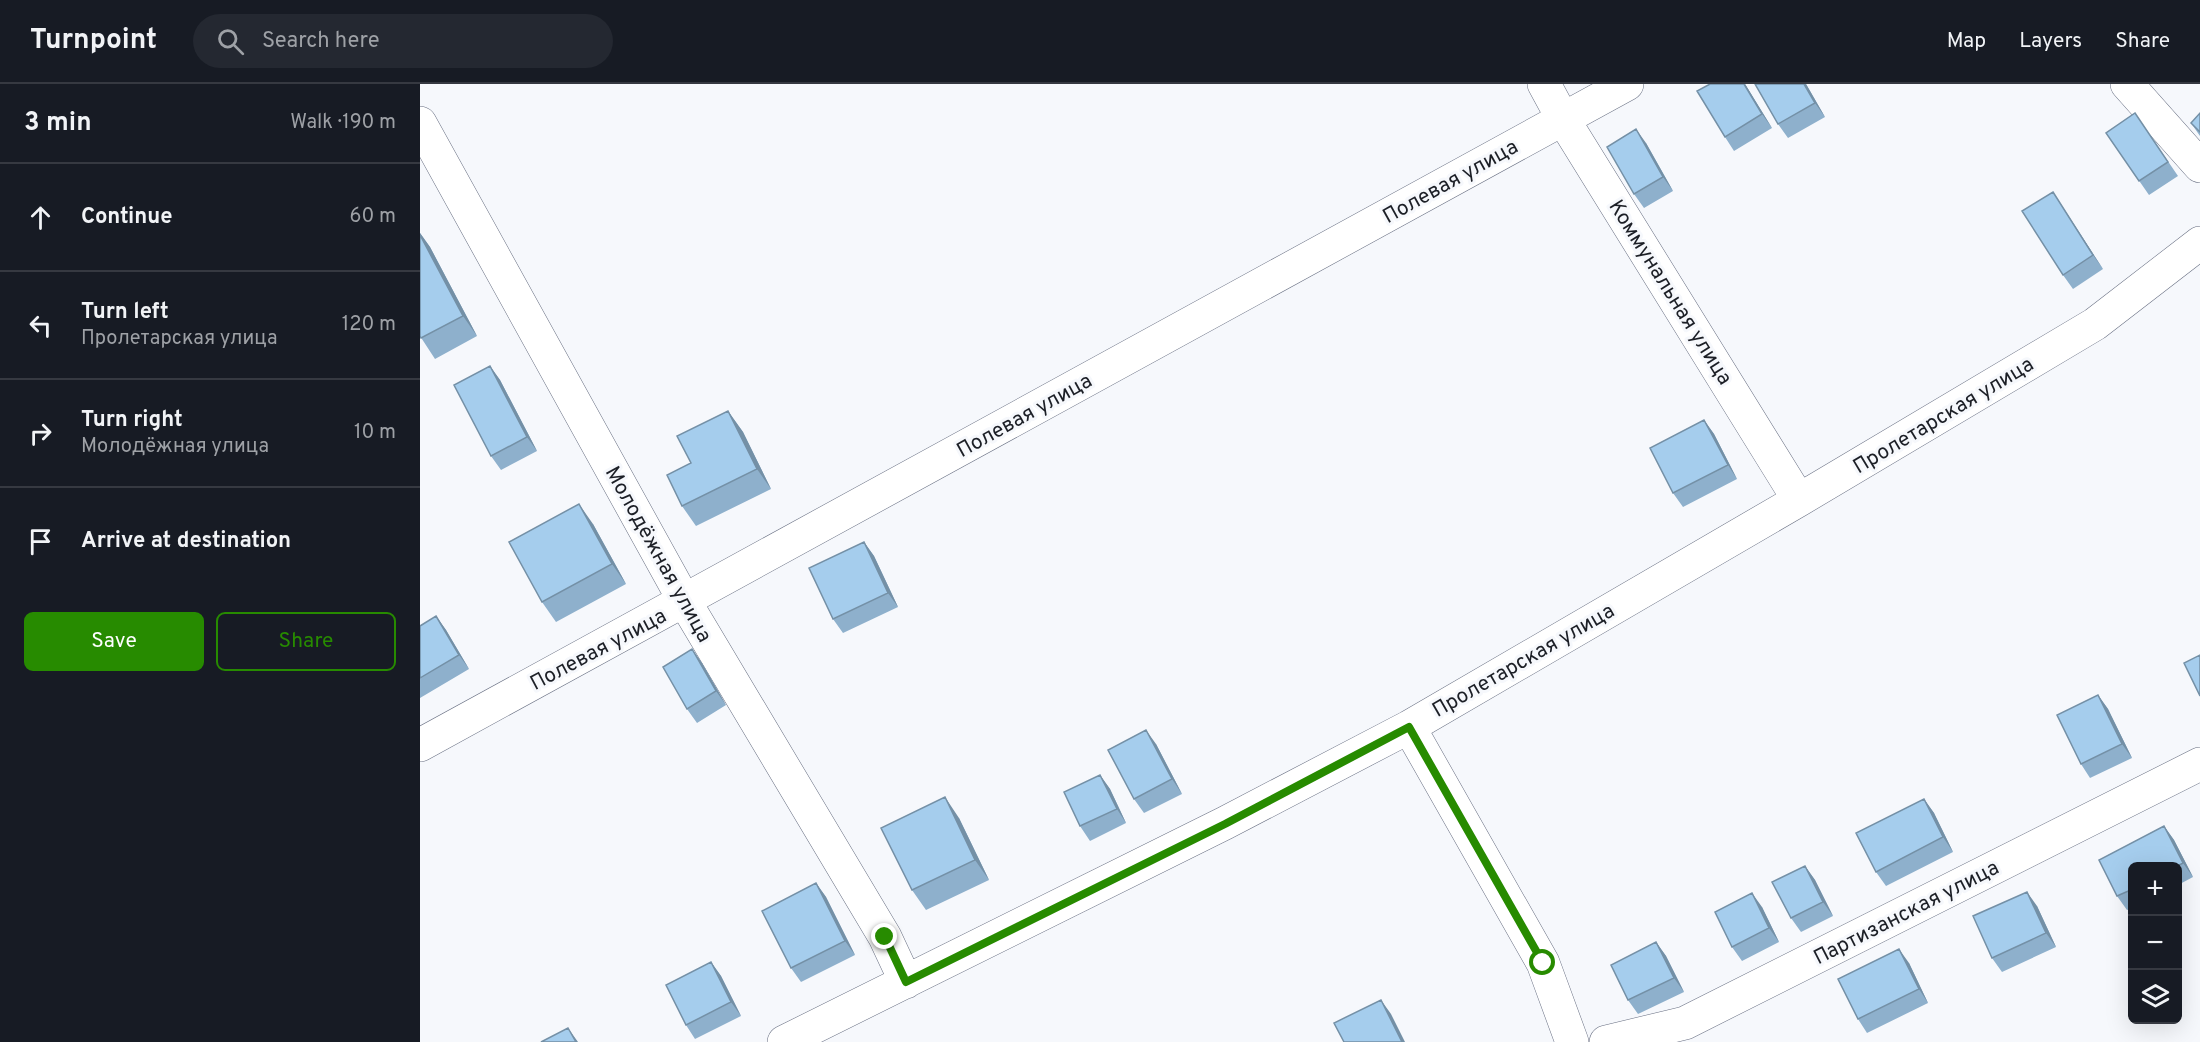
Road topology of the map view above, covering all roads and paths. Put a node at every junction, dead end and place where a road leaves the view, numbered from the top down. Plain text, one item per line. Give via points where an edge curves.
1 (1544, 84) edge
2 (1627, 84) edge
3 (2127, 84) edge
4 (1563, 119) junction
5 (420, 123) edge
6 (2200, 166) edge
7 (2200, 243) edge
8 (1800, 500) junction
9 (685, 602) junction
10 (1409, 727) junction
11 (420, 745) edge
12 (2200, 764) edge
13 (906, 982) junction
14 (784, 1042) edge
15 (1572, 1042) edge
16 (1606, 1042) edge

1 - 4 street, Коммунальная улица
2 - 4 street, Полевая улица
3 - 6 street
4 - 8 street, Коммунальная улица
4 - 9 street, Полевая улица
5 - 9 street, Молодёжная улица
7 - 8 street, Пролетарская улица via 2095,324
8 - 10 street, Пролетарская улица
9 - 11 street, Полевая улица
9 - 13 street, Молодёжная улица via 885,937
10 - 13 street, Пролетарская улица via 1225,824
10 - 15 street via 1543,963
12 - 16 street, Партизанская улица via 1685,1023
13 - 14 street, Пролетарская улица

